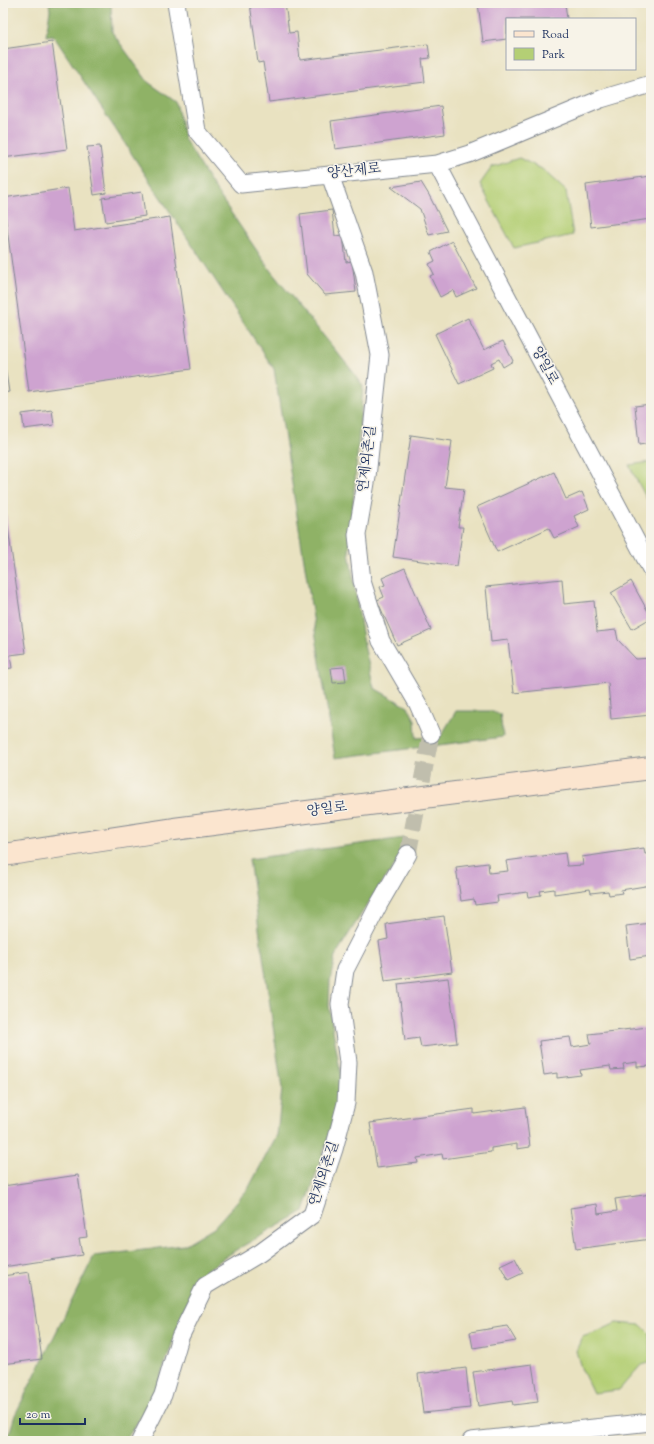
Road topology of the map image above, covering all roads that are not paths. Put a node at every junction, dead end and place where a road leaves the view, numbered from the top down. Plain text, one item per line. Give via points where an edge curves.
1 (176, 3) edge
2 (651, 84) edge
3 (437, 164) junction
4 (330, 175) junction
5 (651, 569) edge
6 (431, 734) tunnel mouth
7 (651, 768) edge
8 (408, 854) tunnel mouth
9 (3, 855) edge
10 (651, 1422) edge
11 (140, 1441) edge
12 (471, 1441) edge

1 - 4 street, 양산제로 via 197,131 241,184
2 - 3 street, 양산제로 via 601,99 469,154
3 - 4 street, 양산제로
3 - 5 street, 양일로
4 - 6 street, 연제외촌길 via 364,272 380,355 367,477 357,535 362,581 382,641 418,704
7 - 9 main road, 양일로 via 174,829
8 - 11 street, 연제외촌길 via 345,970 340,1004 348,1062 346,1103 312,1215 260,1253 205,1286 180,1337 164,1395
10 - 12 street

